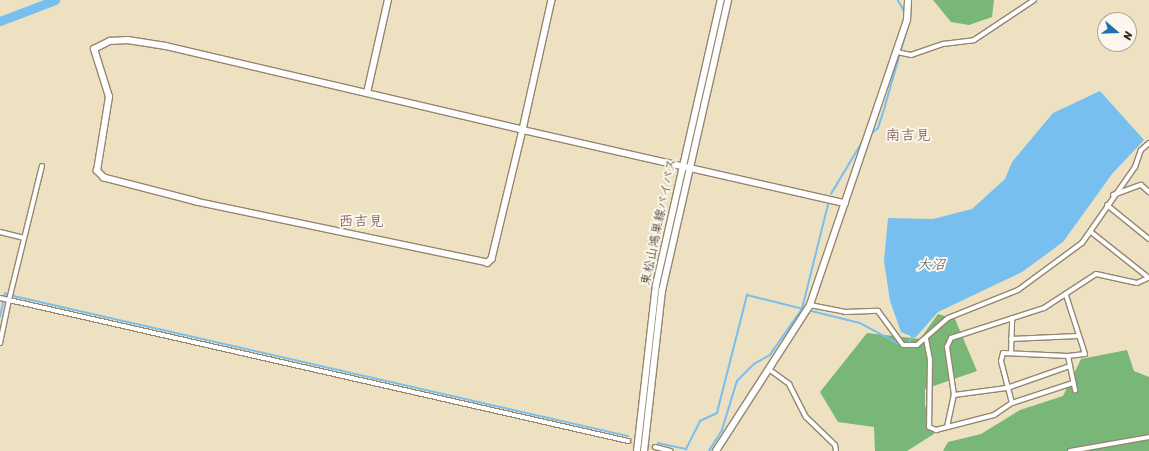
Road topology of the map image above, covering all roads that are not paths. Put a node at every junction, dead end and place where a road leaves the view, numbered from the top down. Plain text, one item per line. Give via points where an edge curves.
1 (388, 0) edge
2 (552, 0) edge
3 (721, 0) edge
4 (728, 0) edge
5 (908, 0) edge
6 (1034, 0) edge
7 (897, 52) junction
8 (367, 93) junction
9 (523, 130) junction
10 (1149, 143) edge
11 (42, 166) dead end
12 (681, 166) junction
13 (689, 168) junction
14 (1149, 192) edge
15 (1113, 195) junction
16 (845, 203) junction
17 (1107, 205) junction
18 (0, 232) edge
19 (1091, 232) junction
20 (24, 238) junction
21 (1149, 239) edge
22 (1147, 279) edge
23 (1066, 295) junction
24 (1, 298) edge
25 (8, 300) junction
26 (810, 305) junction
27 (1012, 318) junction
28 (1078, 336) junction
29 (926, 339) junction
30 (1011, 339) junction
31 (0, 343) edge
32 (1010, 353) junction
33 (1068, 356) junction
34 (1070, 366) junction
35 (770, 370) junction
36 (1073, 383) junction
37 (1007, 388) junction
38 (1075, 390) dead end
39 (954, 395) junction
40 (1012, 403) junction
41 (947, 427) junction
42 (1149, 437) edge
43 (628, 441) tunnel mouth
44 (655, 447) dead end
45 (637, 451) edge
46 (644, 451) edge
47 (671, 451) edge
48 (716, 451) edge
49 (836, 451) edge
50 (1070, 451) edge

1 - 8 street
2 - 9 street
3 - 12 main road, 東松山鴻巣線バイパス
4 - 13 main road, 東松山鴻巣線バイパス
5 - 7 street via 907,20
6 - 7 street via 974,40 937,46 911,55
7 - 16 street
8 - 9 street
8 - 9 street via 166,46 110,41 94,49 109,97 97,171 104,178 197,202 483,264 492,260
9 - 12 street
10 - 15 street
11 - 20 street
12 - 13 street
12 - 45 main road, 東松山鴻巣線バイパス via 653,307
13 - 16 street
13 - 46 main road, 東松山鴻巣線バイパス via 662,291
14 - 15 street via 1141,186
15 - 17 street
16 - 26 street
17 - 19 street
17 - 21 street
18 - 20 street
19 - 22 street
19 - 29 street via 1034,280 1003,298 948,318
20 - 25 street
22 - 23 street via 1137,283 1096,274
23 - 27 street via 1044,308
23 - 28 street
24 - 25 street
25 - 31 street
25 - 43 street
26 - 29 street via 845,312 878,311 903,345 911,347
26 - 35 street
27 - 30 street
27 - 39 street via 951,338 947,347
28 - 30 street
28 - 33 street via 1081,337 1085,354
29 - 41 street via 930,359 929,427 936,430
30 - 32 street
32 - 33 street
32 - 37 street via 1002,353 1001,361
33 - 34 street
34 - 36 street
34 - 37 street
35 - 48 street
35 - 49 street via 789,384 806,417 835,445
36 - 38 street
36 - 40 street
37 - 39 street
37 - 40 street
39 - 41 street
40 - 41 street via 994,415
42 - 50 street
44 - 47 street

